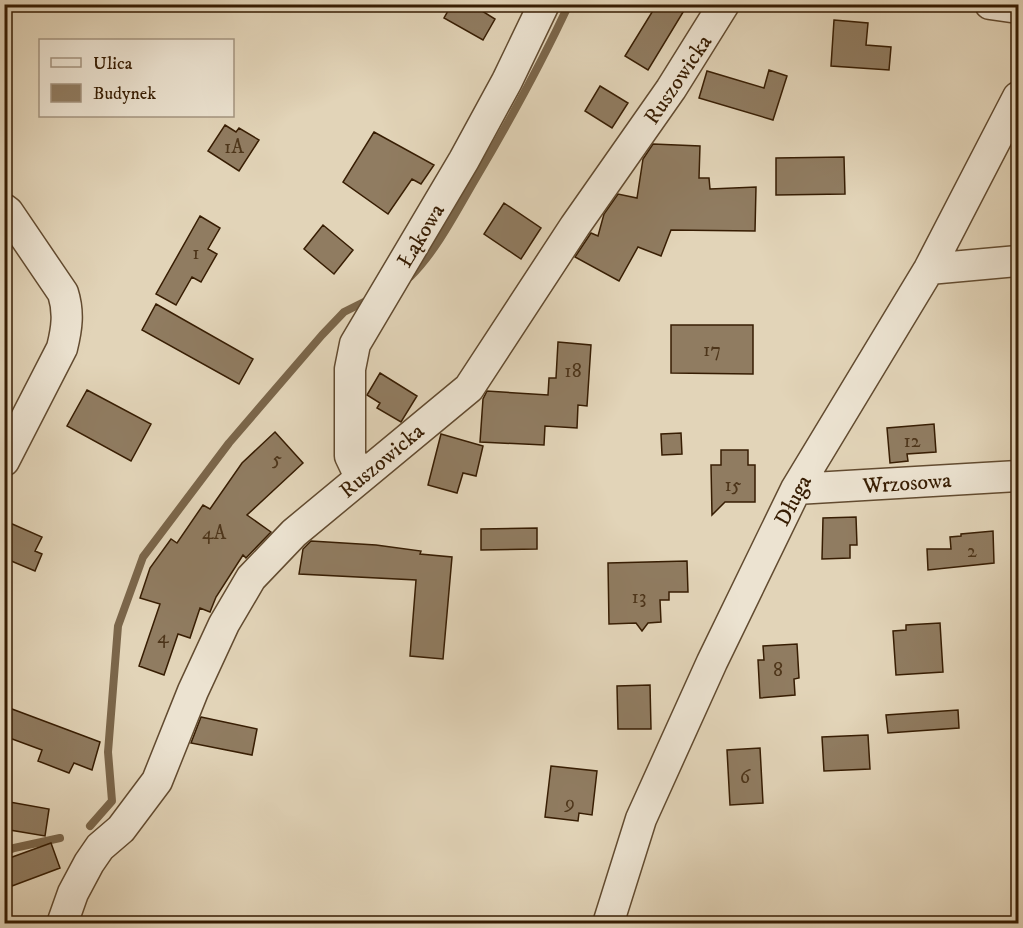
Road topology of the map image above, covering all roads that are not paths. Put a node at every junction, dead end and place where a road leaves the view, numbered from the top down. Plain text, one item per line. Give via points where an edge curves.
1 (544, 4) edge
2 (724, 4) edge
3 (990, 4) edge
4 (1018, 8) edge
5 (1018, 97) edge
6 (4, 209) edge
7 (1018, 261) edge
8 (929, 269) junction
9 (4, 461) edge
10 (1018, 476) edge
11 (360, 477) junction
12 (796, 489) junction
13 (62, 924) edge
14 (608, 924) edge

1 - 11 street, Łąkowa via 464,160 355,344 350,369 350,456
2 - 11 street, Ruszowicka via 469,388
3 - 4 street
5 - 8 street, Długa
6 - 9 street via 63,293 67,307 62,348
7 - 8 street
8 - 12 street, Długa
10 - 12 street, Wrzosowa
11 - 13 street, Ruszowicka via 294,533 251,578 193,691 157,781 121,829 88,863
12 - 14 street, Długa via 641,819

